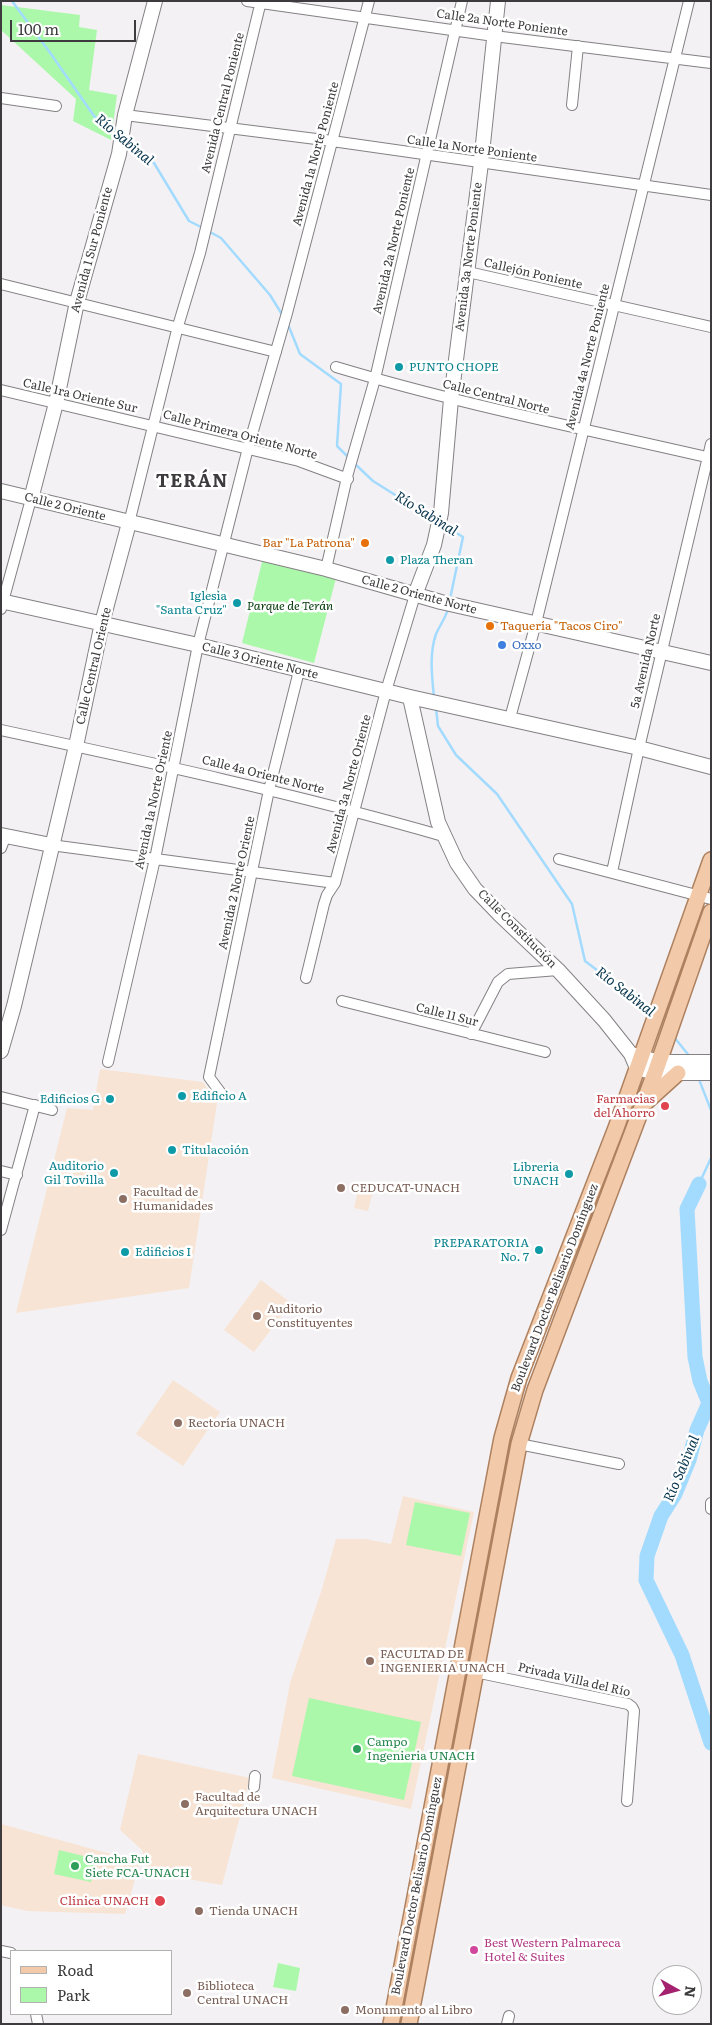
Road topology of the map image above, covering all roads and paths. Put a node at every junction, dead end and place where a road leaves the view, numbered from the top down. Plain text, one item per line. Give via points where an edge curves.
1 (154, 1) edge
2 (247, 1) edge
3 (369, 1) edge
4 (462, 1) edge
5 (498, 1) edge
6 (689, 1) edge
7 (261, 2) edge
8 (365, 17) junction
9 (456, 30) junction
10 (494, 36) junction
11 (578, 46) junction
12 (675, 58) junction
13 (711, 63) edge
14 (1, 98) edge
15 (572, 105) dead end
16 (56, 106) dead end
17 (124, 121) junction
18 (230, 128) junction
19 (332, 141) junction
20 (427, 156) junction
21 (481, 163) junction
22 (643, 185) junction
23 (711, 195) edge
24 (200, 253) joint
25 (468, 272) junction
26 (1, 284) edge
27 (77, 302) junction
28 (613, 304) junction
29 (178, 326) junction
30 (711, 327) edge
31 (276, 352) junction
32 (336, 367) dead end
33 (375, 379) junction
34 (1, 390) edge
35 (451, 398) junction
36 (56, 403) junction
37 (153, 426) junction
38 (583, 430) junction
39 (711, 444) edge
40 (248, 448) junction
41 (709, 457) edge
42 (348, 476) junction
43 (1, 491) edge
44 (31, 499) junction
45 (129, 523) junction
46 (225, 544) junction
47 (326, 569) junction
48 (414, 595) junction
49 (2, 604) edge
50 (102, 623) junction
51 (536, 623) junction
52 (198, 645) junction
53 (661, 653) junction
54 (711, 663) edge
55 (299, 671) junction
56 (386, 691) junction
57 (414, 700) junction
58 (510, 718) junction
59 (1, 730) edge
60 (76, 746) junction
61 (638, 748) junction
62 (174, 767) junction
63 (711, 767) edge
64 (269, 790) junction
65 (355, 811) junction
66 (443, 836) junction
67 (3, 839) edge
68 (51, 845) junction
69 (155, 859) junction
70 (559, 859) dead end
71 (711, 860) edge
72 (253, 871) junction
73 (612, 872) junction
74 (335, 883) junction
75 (704, 897) edge
76 (711, 912) edge
77 (708, 934) edge
78 (558, 970) junction
79 (306, 978) dead end
80 (342, 1001) dead end
81 (14, 1006) junction
82 (471, 1034) junction
83 (1, 1037) edge
84 (1, 1051) edge
85 (545, 1052) dead end
86 (638, 1056) junction
87 (108, 1062) dead end
88 (659, 1062) junction
89 (708, 1068) edge
90 (682, 1069) junction
91 (223, 1096) dead end
92 (1, 1097) edge
93 (35, 1105) junction
94 (643, 1105) junction
95 (52, 1110) dead end
96 (1, 1171) edge
97 (17, 1175) junction
98 (1, 1230) edge
99 (519, 1444) junction
100 (619, 1464) dead end
101 (711, 1503) edge
102 (711, 1509) edge
103 (476, 1672) junction
104 (255, 1776) dead end
105 (254, 1787) dead end
106 (627, 1801) dead end
107 (419, 1878) junction
108 (437, 1881) junction
109 (391, 2024) edge
110 (409, 2024) edge

1 - 17 main road, Avenida 1 Sur Poniente
2 - 7 street, Calle 2a Norte Poniente
3 - 8 street, Avenida 1a Norte Poniente
4 - 9 street, Avenida 2a Norte Poniente
5 - 10 main road, Avenida 3a Norte Poniente
6 - 12 street, Avenida 4a Norte Poniente
7 - 8 street, Calle 2a Norte Poniente
7 - 18 street, Avenida Central Poniente
8 - 9 street, Calle 2a Norte Poniente
8 - 19 street, Avenida 1a Norte Poniente
9 - 10 street, Calle 2a Norte Poniente
9 - 20 street, Avenida 2a Norte Poniente
10 - 11 street, Calle 2a Norte Poniente
10 - 21 main road, Avenida 3a Norte Poniente
11 - 12 street, Calle 2a Norte Poniente
11 - 15 street
12 - 13 street, Calle 2a Norte Poniente
12 - 22 street, Avenida 4a Norte Poniente
14 - 16 street
17 - 18 street, Calle 1a Norte Poniente
17 - 27 main road, Avenida 1 Sur Poniente
18 - 19 street, Calle 1a Norte Poniente
18 - 24 street, Avenida Central Poniente
19 - 20 street, Calle 1a Norte Poniente
19 - 31 street, Avenida 1a Norte Poniente
20 - 21 street, Calle 1a Norte Poniente
20 - 33 street, Avenida 2a Norte Poniente
21 - 22 street, Calle 1a Norte Poniente
21 - 25 main road, Avenida 3a Norte Poniente
22 - 23 street, Calle 1a Norte Poniente
22 - 28 street, Avenida 4a Norte Poniente
24 - 29 street, Calle Central Oriente
25 - 28 street, Callejón Poniente
25 - 35 main road, Avenida 3a Norte Poniente
26 - 27 street
27 - 29 street
27 - 36 main road, Avenida 1 Sur Poniente
28 - 30 street, Callejón Poniente
28 - 38 street, Avenida 4a Norte Poniente
29 - 31 street
29 - 37 street, Calle Central Oriente
31 - 40 street
32 - 33 street, Calle Central Norte
33 - 35 street, Calle Central Norte
33 - 42 street, Avenida 2a Norte Poniente
34 - 36 street, Calle 1ra Oriente Sur
35 - 38 street, Calle Central Norte
35 - 48 main road, Avenida 3a Norte Poniente via 441,512 434,545
36 - 37 street, Calle 1ra Oriente Sur
36 - 44 main road, Avenida 1 Sur Poniente
37 - 40 street, Calle Primera Oriente Norte
37 - 45 street, Calle Central Oriente
38 - 41 street, Calle Central Norte
38 - 51 street, Avenida 4a Norte Poniente
39 - 41 street, 5a Avenida Norte
40 - 42 street, Calle Primera Oriente Norte
40 - 46 street
41 - 53 street, 5a Avenida Norte
42 - 47 street
43 - 44 main road, Calle 2 Oriente
44 - 45 main road, Calle 2 Oriente
44 - 49 street
45 - 46 main road, Calle 2 Oriente Norte
45 - 50 main road, Calle Central Oriente
46 - 47 main road, Calle 2 Oriente Norte
46 - 52 street, Avenida 1a Norte Oriente
47 - 48 main road, Calle 2 Oriente Norte
48 - 51 main road, Calle 2 Oriente Norte
48 - 56 street, Avenida 3a Norte Oriente
49 - 50 main road, Calle 3 Oriente Norte
50 - 52 main road, Calle 3 Oriente Norte
50 - 60 main road, Calle Central Oriente
51 - 53 main road, Calle 2 Oriente Norte
51 - 58 street, Avenida 4a Norte Poniente
52 - 55 main road, Calle 3 Oriente Norte
52 - 62 street, Avenida 1a Norte Oriente
53 - 54 main road, Calle 2 Oriente Norte
53 - 61 street, 5a Avenida Norte
55 - 56 main road, Calle 3 Oriente Norte
55 - 64 street, Avenida 2 Norte Oriente
56 - 57 main road, Calle 3 Oriente Norte
56 - 65 street, Avenida 3a Norte Oriente
57 - 58 main road, Calle 3 Oriente Norte
57 - 66 main road, Calle Constitución
58 - 61 main road
59 - 60 street, Calle 4a Oriente Norte
60 - 62 street, Calle 4a Oriente Norte
60 - 68 main road, Calle Central Oriente
61 - 63 main road
61 - 73 street, 5a Avenida Norte
62 - 64 street, Calle 4a Oriente Norte
62 - 69 street, Avenida 1a Norte Oriente
64 - 65 street, Calle 4a Oriente Norte
64 - 72 street, Avenida 2 Norte Oriente
65 - 66 street, Calle 4a Oriente Norte
65 - 74 street, Avenida 3a Norte Oriente
66 - 78 main road, Calle Constitución via 475,888
67 - 68 main road
68 - 69 street
68 - 81 main road, Calle Central Oriente
69 - 72 street
69 - 87 street, Avenida 1a Norte Oriente
70 - 73 street
71 - 75 main road, Boulevard Doctor Belisario Domínguez
72 - 74 street
72 - 91 street, Avenida 2 Norte Oriente via 209,1078
73 - 75 street
74 - 79 street, Avenida 3a Norte Oriente via 324,904
75 - 86 main road, Boulevard Doctor Belisario Domínguez
76 - 77 main road, Boulevard Doctor Belisario Domínguez
77 - 88 main road, Boulevard Doctor Belisario Domínguez
78 - 82 street via 508,974 498,982
78 - 86 main road, Calle Constitución
80 - 82 street, Calle 11 Sur
81 - 83 main road
81 - 84 main road
82 - 85 street, Calle 11 Sur
86 - 88 main road
86 - 107 main road, Boulevard Doctor Belisario Domínguez via 616,1128 519,1378 502,1438
88 - 90 main road
88 - 94 main road, Boulevard Doctor Belisario Domínguez
89 - 90 main road
90 - 94 main road
92 - 93 street
93 - 95 street
93 - 97 street
94 - 99 main road, Boulevard Doctor Belisario Domínguez via 555,1334
96 - 97 street
97 - 98 street
99 - 100 street
99 - 103 main road, Boulevard Doctor Belisario Domínguez
101 - 102 street
103 - 106 street, Privada Villa del Río via 632,1707
103 - 108 main road, Boulevard Doctor Belisario Domínguez
104 - 105 street
107 - 108 main road
107 - 109 main road, Boulevard Doctor Belisario Domínguez
108 - 110 main road, Boulevard Doctor Belisario Domínguez

